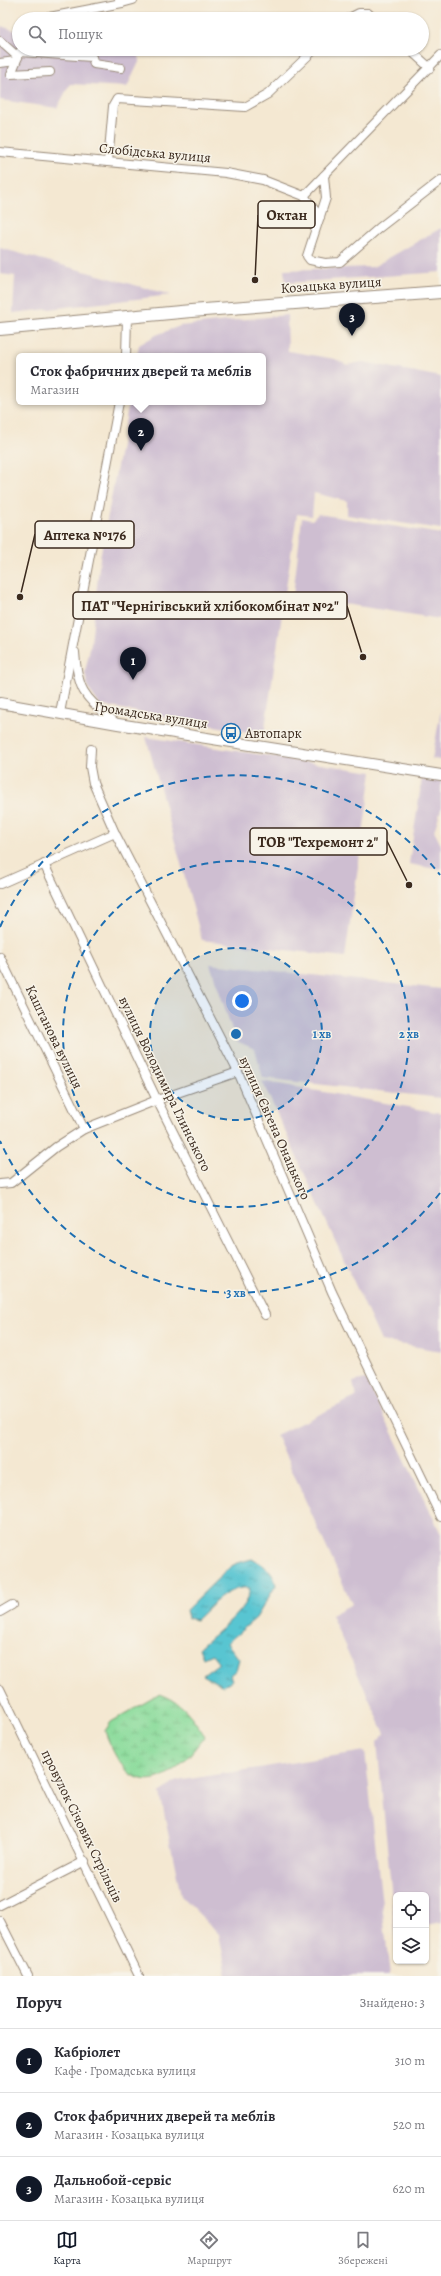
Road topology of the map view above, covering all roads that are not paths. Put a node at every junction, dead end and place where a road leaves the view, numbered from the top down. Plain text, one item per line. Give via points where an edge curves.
1 (133, 0) edge
2 (120, 2) edge
3 (72, 12) edge
4 (0, 41) edge
5 (12, 50) edge
6 (441, 55) edge
7 (17, 56) edge
8 (19, 56) edge
9 (56, 56) edge
10 (308, 56) edge
11 (417, 56) edge
12 (0, 63) edge
13 (122, 68) dead end
14 (430, 68) junction
15 (50, 72) dead end
16 (0, 152) edge
17 (108, 162) junction
18 (324, 176) junction
19 (441, 180) edge
20 (304, 196) junction
21 (320, 217) junction
22 (441, 292) edge
23 (127, 317) junction
24 (0, 329) edge
25 (126, 353) edge
26 (117, 405) edge
27 (74, 639) junction
28 (0, 703) edge
29 (60, 713) junction
30 (118, 724) junction
31 (91, 749) dead end
32 (441, 775) edge
33 (115, 833) junction
34 (44, 864) junction
35 (0, 884) edge
36 (0, 957) edge
37 (3, 968) edge
38 (238, 1072) junction
39 (157, 1100) junction
40 (84, 1129) junction
41 (0, 1184) edge
42 (265, 1315) dead end
43 (441, 1517) edge
44 (12, 1604) dead end
45 (0, 1612) edge
46 (0, 1689) edge
47 (85, 1862) junction
48 (0, 1905) edge
49 (0, 1921) edge
50 (28, 1976) edge
51 (139, 1976) edge

1 - 2 street
2 - 3 street
4 - 5 street
6 - 14 street
7 - 12 street
8 - 15 street via 11,74
9 - 13 street via 92,57 94,64
10 - 17 street via 268,94 245,107 117,99 113,106
11 - 14 street
14 - 18 street
16 - 17 street, Слобідська вулиця
17 - 20 street, Слобідська вулиця via 226,173 263,180
18 - 20 street
18 - 21 street via 326,198
19 - 21 street via 340,262 325,263 310,260 306,256
20 - 21 street
22 - 23 main road, Козацька вулиця
23 - 24 main road, Козацька вулиця
23 - 25 street
26 - 27 street
27 - 29 street
27 - 30 street via 79,684 92,703
28 - 29 street, Громадська вулиця
29 - 30 street, Громадська вулиця
30 - 32 street, Громадська вулиця
31 - 33 street, вулиця Євгена Онацького via 90,767 93,783
33 - 34 street
33 - 38 street, вулиця Євгена Онацького
34 - 35 street
34 - 39 street, вулиця Володимира Глинського
36 - 37 street, Каштанова вулиця
37 - 40 street, Каштанова вулиця
38 - 39 street
38 - 43 street, вулиця Євгена Онацького via 332,1292
39 - 40 street
39 - 42 street, вулиця Володимира Глинського
40 - 41 street via 11,1182
44 - 45 street
46 - 47 street, провулок Січових Стрільців
47 - 48 street
47 - 51 street, провулок Січових Стрільців
49 - 50 street

